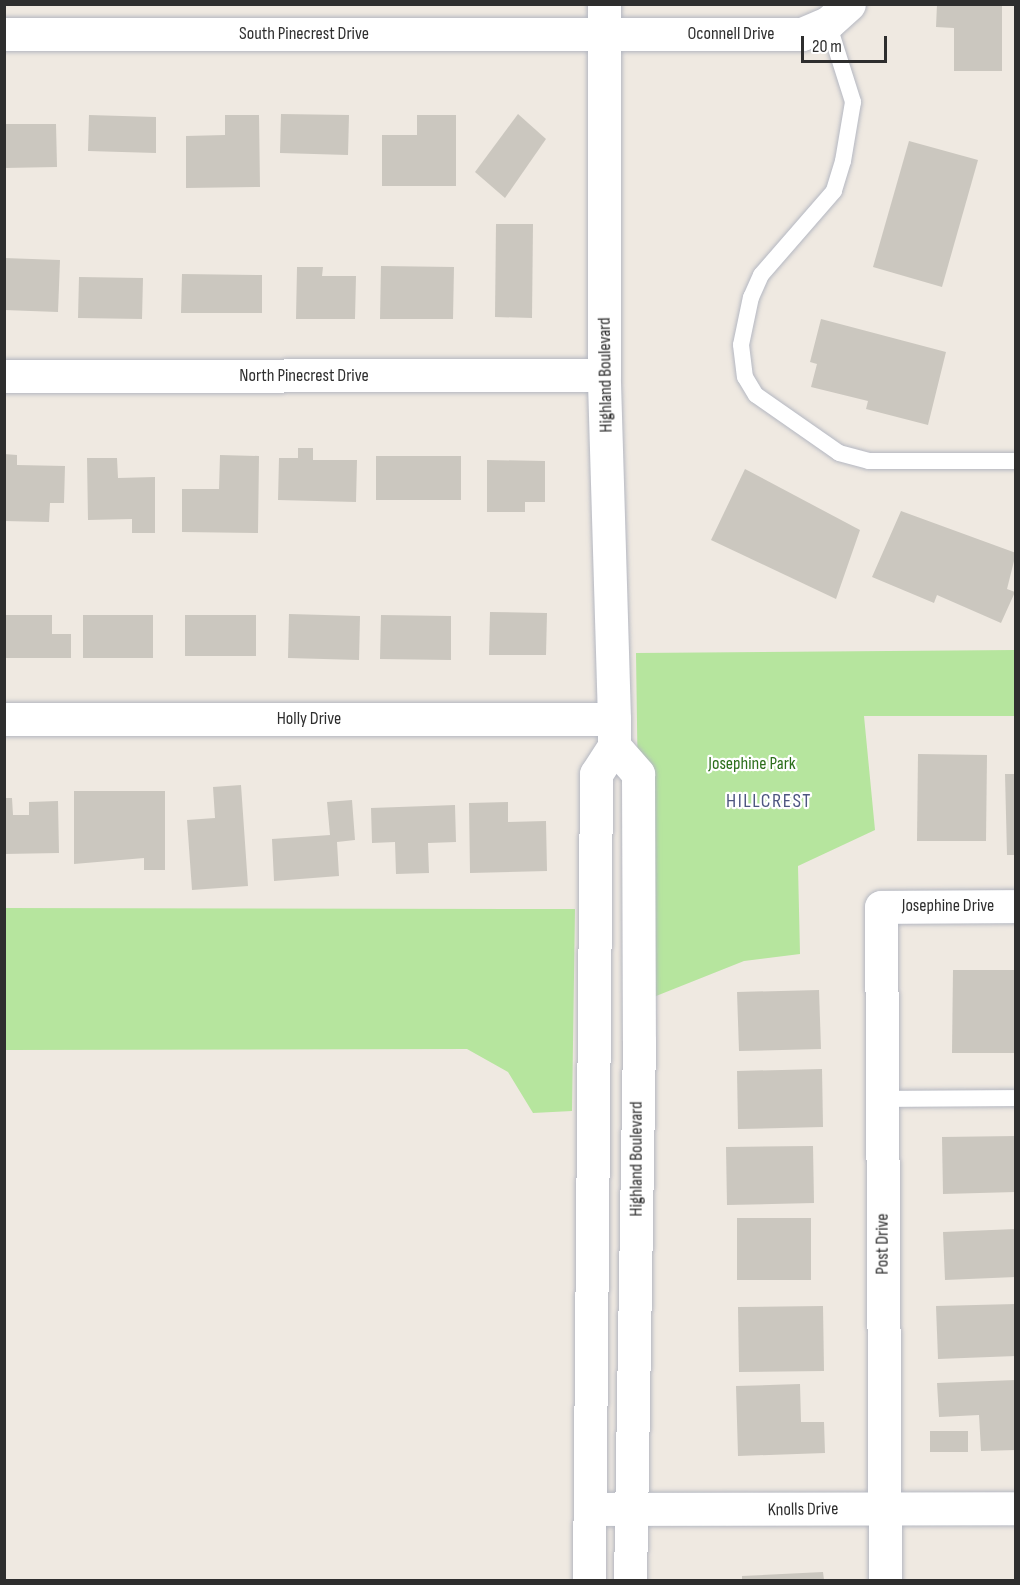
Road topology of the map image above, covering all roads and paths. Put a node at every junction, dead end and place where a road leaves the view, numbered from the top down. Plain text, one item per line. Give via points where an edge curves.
1 (838, 14) edge
2 (604, 19) edge
3 (4, 34) edge
4 (604, 375) junction
5 (4, 376) edge
6 (1016, 461) edge
7 (4, 719) edge
8 (614, 732) junction
9 (1016, 906) edge
10 (881, 907) joint
11 (1016, 1098) edge
12 (882, 1099) junction
13 (1016, 1508) edge
14 (591, 1509) junction
15 (885, 1509) junction
16 (630, 1511) junction
17 (589, 1581) edge
18 (630, 1581) edge
19 (885, 1581) edge

1 - 2 street, Oconnell Drive via 802,34
1 - 6 lane via 853,102 843,161 834,191 761,274 751,297 741,345 745,377 756,394 839,453 869,461
2 - 3 street, South Pinecrest Drive
2 - 4 street, Highland Boulevard
4 - 5 street, North Pinecrest Drive
4 - 8 street, Highland Boulevard
7 - 8 street, Holly Drive
8 - 14 street via 596,774
8 - 16 street, Highland Boulevard via 638,774 639,1040
9 - 10 street, Josephine Drive
10 - 12 street, Post Drive
11 - 12 lane
12 - 15 street, Post Drive
13 - 15 street, Knolls Drive
14 - 16 street, Knolls Drive
14 - 17 street
15 - 16 street, Knolls Drive
15 - 19 street, Post Drive
16 - 18 street, Highland Boulevard

